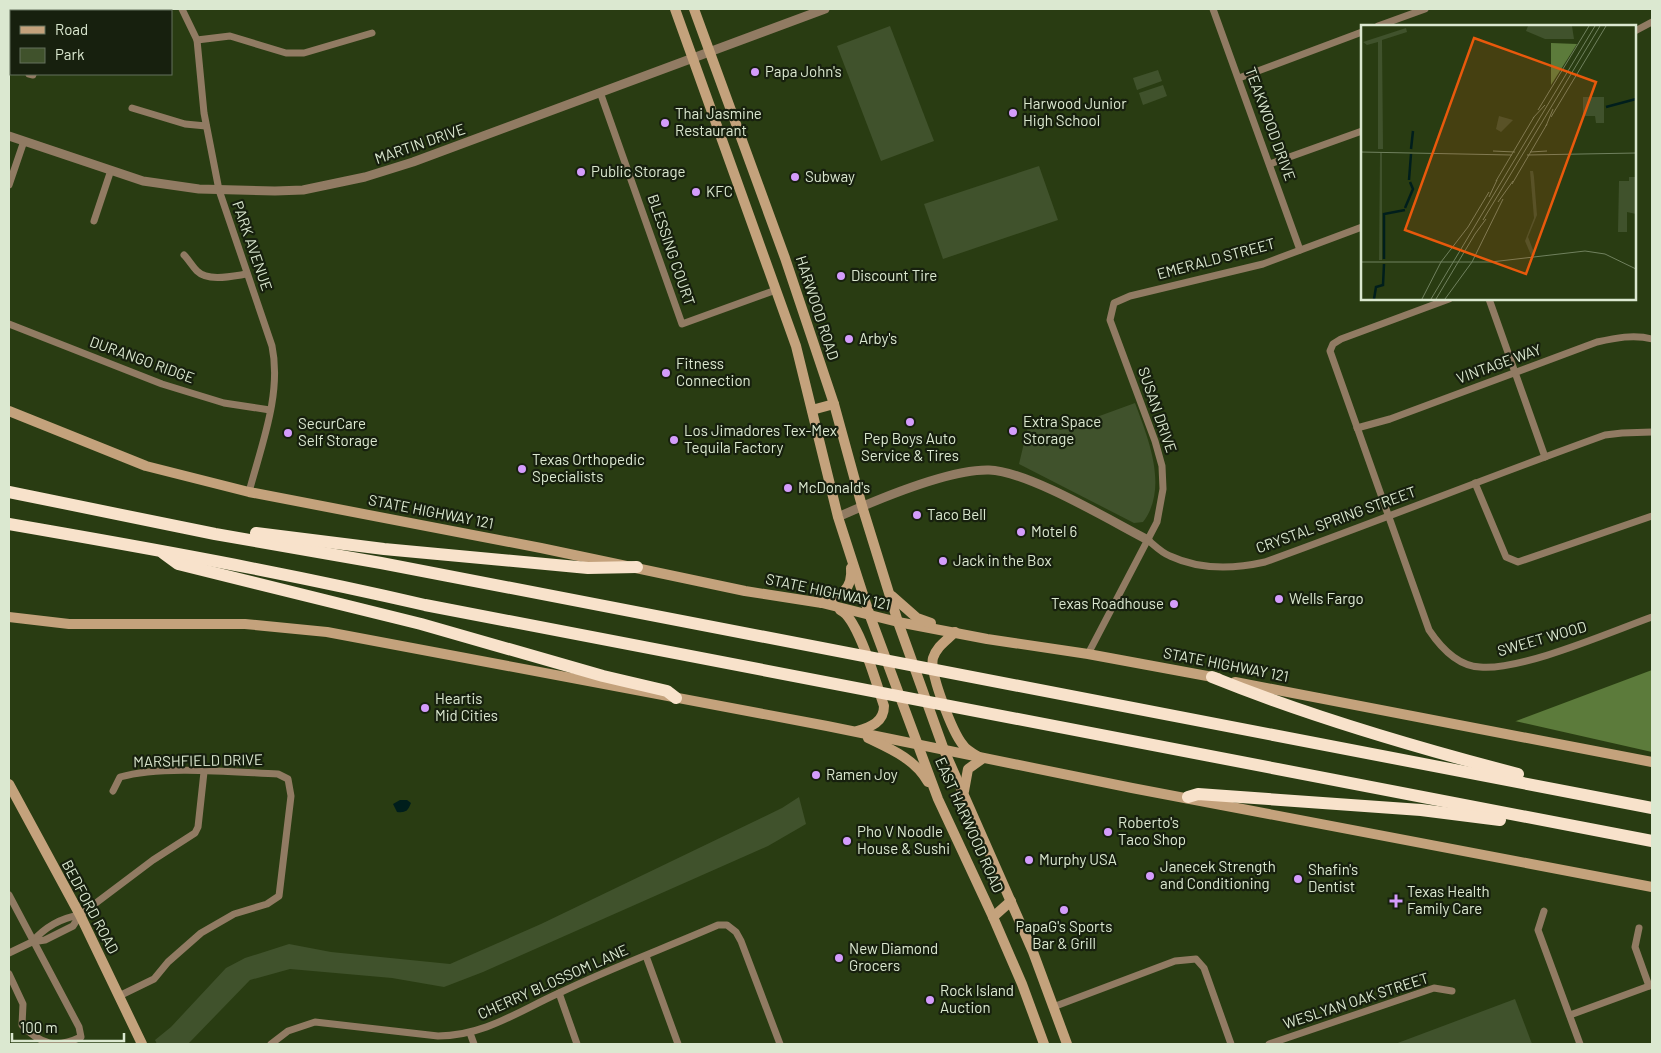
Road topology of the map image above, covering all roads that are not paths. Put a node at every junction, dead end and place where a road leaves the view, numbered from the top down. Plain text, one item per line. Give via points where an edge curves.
1 (182, 9) edge
2 (675, 9) edge
3 (694, 9) edge
4 (825, 9) edge
5 (1214, 9) edge
6 (1425, 9) edge
7 (1412, 11) edge
8 (1652, 22) edge
9 (1380, 25) edge
10 (1636, 30) edge
11 (1361, 32) edge
12 (372, 34) dead end
13 (197, 40) junction
14 (710, 52) junction
15 (693, 58) junction
16 (1239, 78) junction
17 (600, 92) junction
18 (132, 108) dead end
19 (206, 126) junction
20 (1361, 131) edge
21 (9, 136) edge
22 (24, 141) junction
23 (1270, 164) junction
24 (111, 170) junction
25 (755, 177) junction
26 (736, 178) junction
27 (9, 185) edge
28 (219, 190) junction
29 (94, 221) dead end
30 (1361, 227) edge
31 (1300, 250) junction
32 (184, 255) dead end
33 (247, 274) junction
34 (794, 284) junction
35 (776, 290) junction
36 (1446, 300) edge
37 (1488, 300) edge
38 (1110, 312) joint
39 (9, 324) edge
40 (1652, 339) edge
41 (1515, 373) junction
42 (834, 404) junction
43 (270, 410) junction
44 (812, 410) junction
45 (9, 411) edge
46 (1358, 428) junction
47 (1652, 432) edge
48 (1545, 457) junction
49 (1475, 483) junction
50 (9, 492) edge
51 (249, 492) junction
52 (862, 506) junction
53 (1652, 516) edge
54 (838, 517) junction
55 (1388, 518) junction
56 (9, 524) edge
57 (215, 534) junction
58 (1148, 540) junction
59 (159, 550) junction
60 (849, 552) junction
61 (637, 567) junction
62 (890, 592) junction
63 (822, 603) junction
64 (870, 616) junction
65 (9, 617) edge
66 (1652, 617) edge
67 (898, 622) junction
68 (955, 632) junction
69 (1088, 654) junction
70 (1212, 677) junction
71 (676, 698) junction
72 (856, 731) junction
73 (918, 744) junction
74 (944, 750) junction
75 (982, 759) junction
76 (1652, 762) edge
77 (204, 772) junction
78 (9, 784) edge
79 (113, 791) dead end
80 (964, 791) junction
81 (1565, 791) junction
82 (938, 798) junction
83 (1188, 798) junction
84 (1652, 808) edge
85 (1547, 822) junction
86 (1652, 842) edge
87 (1652, 886) edge
88 (9, 895) edge
89 (1011, 901) junction
90 (1544, 911) dead end
91 (80, 915) junction
92 (993, 917) junction
93 (1639, 928) dead end
94 (32, 942) junction
95 (9, 953) edge
96 (646, 956) junction
97 (9, 974) edge
98 (1651, 985) edge
99 (1452, 991) dead end
100 (559, 993) junction
101 (119, 996) junction
102 (1054, 1007) junction
103 (1570, 1015) junction
104 (470, 1033) junction
105 (142, 1044) edge
106 (271, 1044) edge
107 (474, 1044) edge
108 (577, 1044) edge
109 (678, 1044) edge
110 (780, 1044) edge
111 (1044, 1044) edge
112 (1067, 1044) edge
113 (1230, 1044) edge
114 (1268, 1044) edge
115 (1580, 1044) edge

1 - 13 street, PARK AVENUE
2 - 15 main road
3 - 14 main road, HARWOOD ROAD
4 - 14 street, MARTIN DRIVE
5 - 16 street, TEAKWOOD DRIVE
6 - 7 street
7 - 9 street
8 - 10 street
11 - 16 street
12 - 13 street via 304,53 286,53 230,36
13 - 19 street, PARK AVENUE
14 - 15 street, MARTIN DRIVE
14 - 25 main road, HARWOOD ROAD
15 - 17 street, MARTIN DRIVE
15 - 26 main road
16 - 23 street, TEAKWOOD DRIVE
17 - 28 street, MARTIN DRIVE via 468,143 365,177 303,190
17 - 35 street, BLESSING COURT via 682,324
18 - 19 street via 185,124
19 - 28 street, PARK AVENUE
20 - 23 street
21 - 22 street, MARTIN DRIVE
22 - 24 street, MARTIN DRIVE
22 - 27 street
23 - 31 street, TEAKWOOD DRIVE
24 - 28 street, MARTIN DRIVE via 156,184
24 - 29 street
25 - 26 main road
25 - 34 main road, HARWOOD ROAD
26 - 35 main road
28 - 33 street, PARK AVENUE
30 - 31 street, EMERALD STREET
31 - 38 street, EMERALD STREET via 1263,264 1130,296 1114,303
32 - 33 street via 196,270 208,276
33 - 43 street, PARK AVENUE via 275,364
34 - 35 main road
34 - 42 main road, HARWOOD ROAD
35 - 44 main road via 796,346
36 - 46 street via 1333,344 1330,351 1332,360
37 - 41 street
38 - 58 street, SUSAN DRIVE via 1110,320 1162,466 1163,489 1158,517
39 - 43 street, DURANGO RIDGE via 162,384 224,403
40 - 41 street, VINTAGE WAY via 1618,337 1597,342
41 - 46 street, VINTAGE WAY
41 - 48 street
42 - 44 main road
42 - 52 main road, HARWOOD ROAD
43 - 51 street, PARK AVENUE
44 - 54 main road
45 - 51 main road, STATE HIGHWAY 121 via 146,466
46 - 55 street
47 - 48 street, CRYSTAL SPRING STREET via 1605,435
48 - 49 street, CRYSTAL SPRING STREET
49 - 53 street via 1506,557 1518,562
49 - 55 street, CRYSTAL SPRING STREET
50 - 57 highway
51 - 61 main road, STATE HIGHWAY 121
52 - 54 street, CRYSTAL SPRING STREET
52 - 58 street, CRYSTAL SPRING STREET via 947,476 989,470 1032,482
52 - 62 main road, HARWOOD ROAD
54 - 60 main road
55 - 58 street, CRYSTAL SPRING STREET via 1265,562 1226,568 1169,556
55 - 66 street, SWEET WOOD via 1429,630 1441,648 1462,662 1479,668 1524,661
56 - 59 highway
57 - 61 highway via 233,529 384,549 588,568
57 - 81 highway via 381,563
58 - 69 street, SUSAN DRIVE
59 - 71 highway via 178,564 421,624 667,692
59 - 85 highway via 425,605
60 - 63 main road via 852,578 848,588 841,596
60 - 64 main road
61 - 63 main road, STATE HIGHWAY 121
62 - 67 main road, HARWOOD ROAD
62 - 68 main road via 917,618
63 - 64 main road, STATE HIGHWAY 121
63 - 72 main road via 849,616 884,706 880,720 871,727
64 - 67 main road, STATE HIGHWAY 121
64 - 73 main road, EAST HARWOOD ROAD
65 - 71 main road via 94,625 245,624 286,627
67 - 68 main road, STATE HIGHWAY 121
67 - 74 main road, EAST HARWOOD ROAD
68 - 69 main road, STATE HIGHWAY 121
68 - 75 main road via 936,650 932,661 935,680 963,746
69 - 70 main road, STATE HIGHWAY 121
70 - 76 main road, STATE HIGHWAY 121
70 - 81 highway via 1405,744 1539,779
71 - 72 main road
72 - 73 main road
72 - 82 main road via 906,758 922,772
73 - 74 main road
73 - 82 main road, EAST HARWOOD ROAD
74 - 75 main road
74 - 80 main road, EAST HARWOOD ROAD
75 - 80 main road via 968,769
75 - 83 main road
77 - 79 street, MARSHFIELD DRIVE via 132,774 120,777
77 - 91 street via 195,833
77 - 101 street, MARSHFIELD DRIVE via 278,774 289,782 291,796 279,896 268,904 234,914 201,933 154,979
78 - 91 main road, BEDFORD ROAD
80 - 89 main road, EAST HARWOOD ROAD
81 - 84 highway
82 - 92 main road, EAST HARWOOD ROAD
83 - 85 highway via 1198,794
83 - 87 main road
85 - 86 highway
88 - 94 street
89 - 92 main road
89 - 102 main road, EAST HARWOOD ROAD
90 - 103 street via 1538,930
91 - 94 street via 68,917 42,931
91 - 101 main road, BEDFORD ROAD
92 - 111 main road, EAST HARWOOD ROAD
93 - 98 street via 1635,947
94 - 95 street
94 - 97 street via 79,1027 81,1037 66,1044 44,1042 33,1036 22,1025 23,1004
96 - 100 street, CHERRY BLOSSOM LANE
96 - 109 street
96 - 110 street, CHERRY BLOSSOM LANE via 718,925 727,925 741,941
98 - 103 street
99 - 114 street, WESLYAN OAK STREET via 1434,988
100 - 104 street, CHERRY BLOSSOM LANE via 499,1023
100 - 108 street
101 - 105 main road, BEDFORD ROAD
102 - 112 main road, EAST HARWOOD ROAD
102 - 113 street via 1175,961 1196,959 1204,968
103 - 115 street
104 - 106 street, CHERRY BLOSSOM LANE via 438,1036 315,1022 288,1031
104 - 107 street

